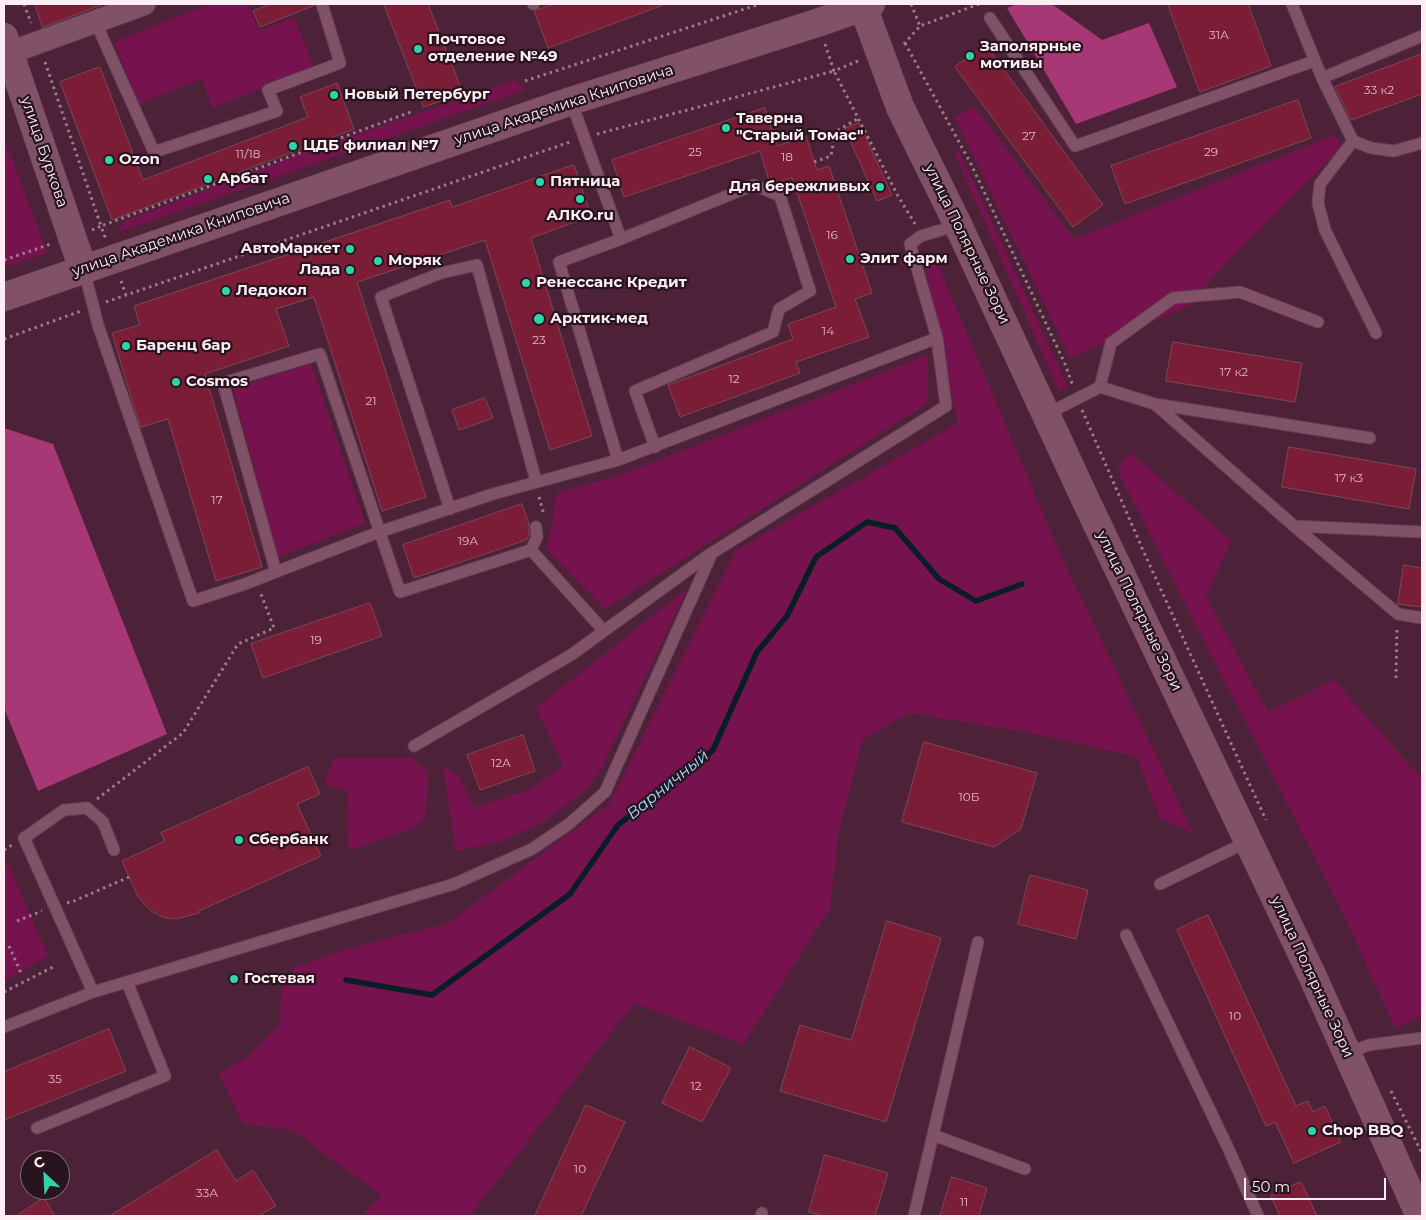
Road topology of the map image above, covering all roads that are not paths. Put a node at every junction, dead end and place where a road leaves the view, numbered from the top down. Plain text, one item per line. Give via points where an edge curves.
1 (144, 4) edge
2 (322, 4) edge
3 (1292, 4) edge
4 (865, 5) edge
5 (108, 13) edge
6 (990, 18) dead end
7 (1422, 36) edge
8 (6, 45) edge
9 (1314, 61) junction
10 (1322, 78) junction
11 (571, 101) junction
12 (1353, 141) junction
13 (1422, 142) edge
14 (958, 225) junction
15 (621, 239) junction
16 (83, 269) junction
17 (4, 297) edge
18 (1318, 322) dead end
19 (1376, 333) dead end
20 (937, 338) junction
21 (1100, 387) junction
22 (1155, 404) junction
23 (1047, 414) junction
24 (1370, 438) dead end
25 (655, 446) junction
26 (618, 460) junction
27 (536, 481) junction
28 (450, 509) junction
29 (1294, 526) junction
30 (536, 527) dead end
31 (379, 532) junction
32 (1422, 532) edge
33 (532, 550) junction
34 (712, 553) junction
35 (276, 572) junction
36 (1422, 618) edge
37 (604, 631) junction
38 (414, 746) dead end
39 (1259, 835) junction
40 (114, 850) dead end
41 (1160, 884) dead end
42 (1126, 935) dead end
43 (978, 942) dead end
44 (127, 982) junction
45 (93, 992) junction
46 (4, 1027) edge
47 (1422, 1038) edge
48 (1347, 1054) junction
49 (37, 1128) dead end
50 (933, 1135) junction
51 (1025, 1169) dead end
52 (914, 1216) edge
53 (1258, 1216) edge
54 (1420, 1216) edge

1 - 5 street
2 - 5 lane via 340,63 268,90 277,111 154,152
3 - 9 lane
4 - 11 main road, улица Академика Книповича
4 - 14 main road, улица Полярные Зори via 900,107
5 - 8 street
6 - 9 lane via 1075,146
7 - 10 lane
8 - 16 main road, улица Буркова
9 - 10 lane
10 - 12 lane
11 - 15 lane
11 - 16 main road, улица Академика Книповича
12 - 13 lane via 1371,148 1394,151
12 - 19 lane via 1320,184 1318,204 1325,230
14 - 20 lane via 921,236 910,244
14 - 23 main road, улица Полярные Зори
15 - 25 lane via 754,184 780,196 810,290 779,309 774,332 635,391
15 - 26 lane via 559,262
16 - 17 main road, улица Академика Книповича
16 - 35 lane via 98,326 193,600
18 - 21 lane via 1240,292 1173,298 1112,343
20 - 25 lane
20 - 34 lane via 946,406
21 - 22 lane
21 - 23 lane
22 - 24 lane
22 - 29 lane
23 - 39 main road, улица Полярные Зори via 1087,503
25 - 26 lane
26 - 27 lane
27 - 28 lane
27 - 28 lane via 477,265 441,273 381,297
28 - 31 lane
29 - 32 lane
29 - 36 lane via 1398,614
30 - 33 lane via 537,537
31 - 33 lane via 400,592
31 - 35 lane
31 - 35 lane via 320,354 223,382
33 - 37 lane
34 - 37 lane
34 - 44 lane via 605,792 569,824 532,849 454,884
37 - 38 lane via 571,655
39 - 41 lane
39 - 48 main road, улица Полярные Зори
40 - 45 lane via 103,822 87,808 64,810 24,838
42 - 53 lane
43 - 50 lane
44 - 45 lane
44 - 49 lane via 165,1076
45 - 46 lane
47 - 48 lane via 1369,1045
48 - 54 main road, улица Полярные Зори
50 - 51 lane
50 - 52 lane

